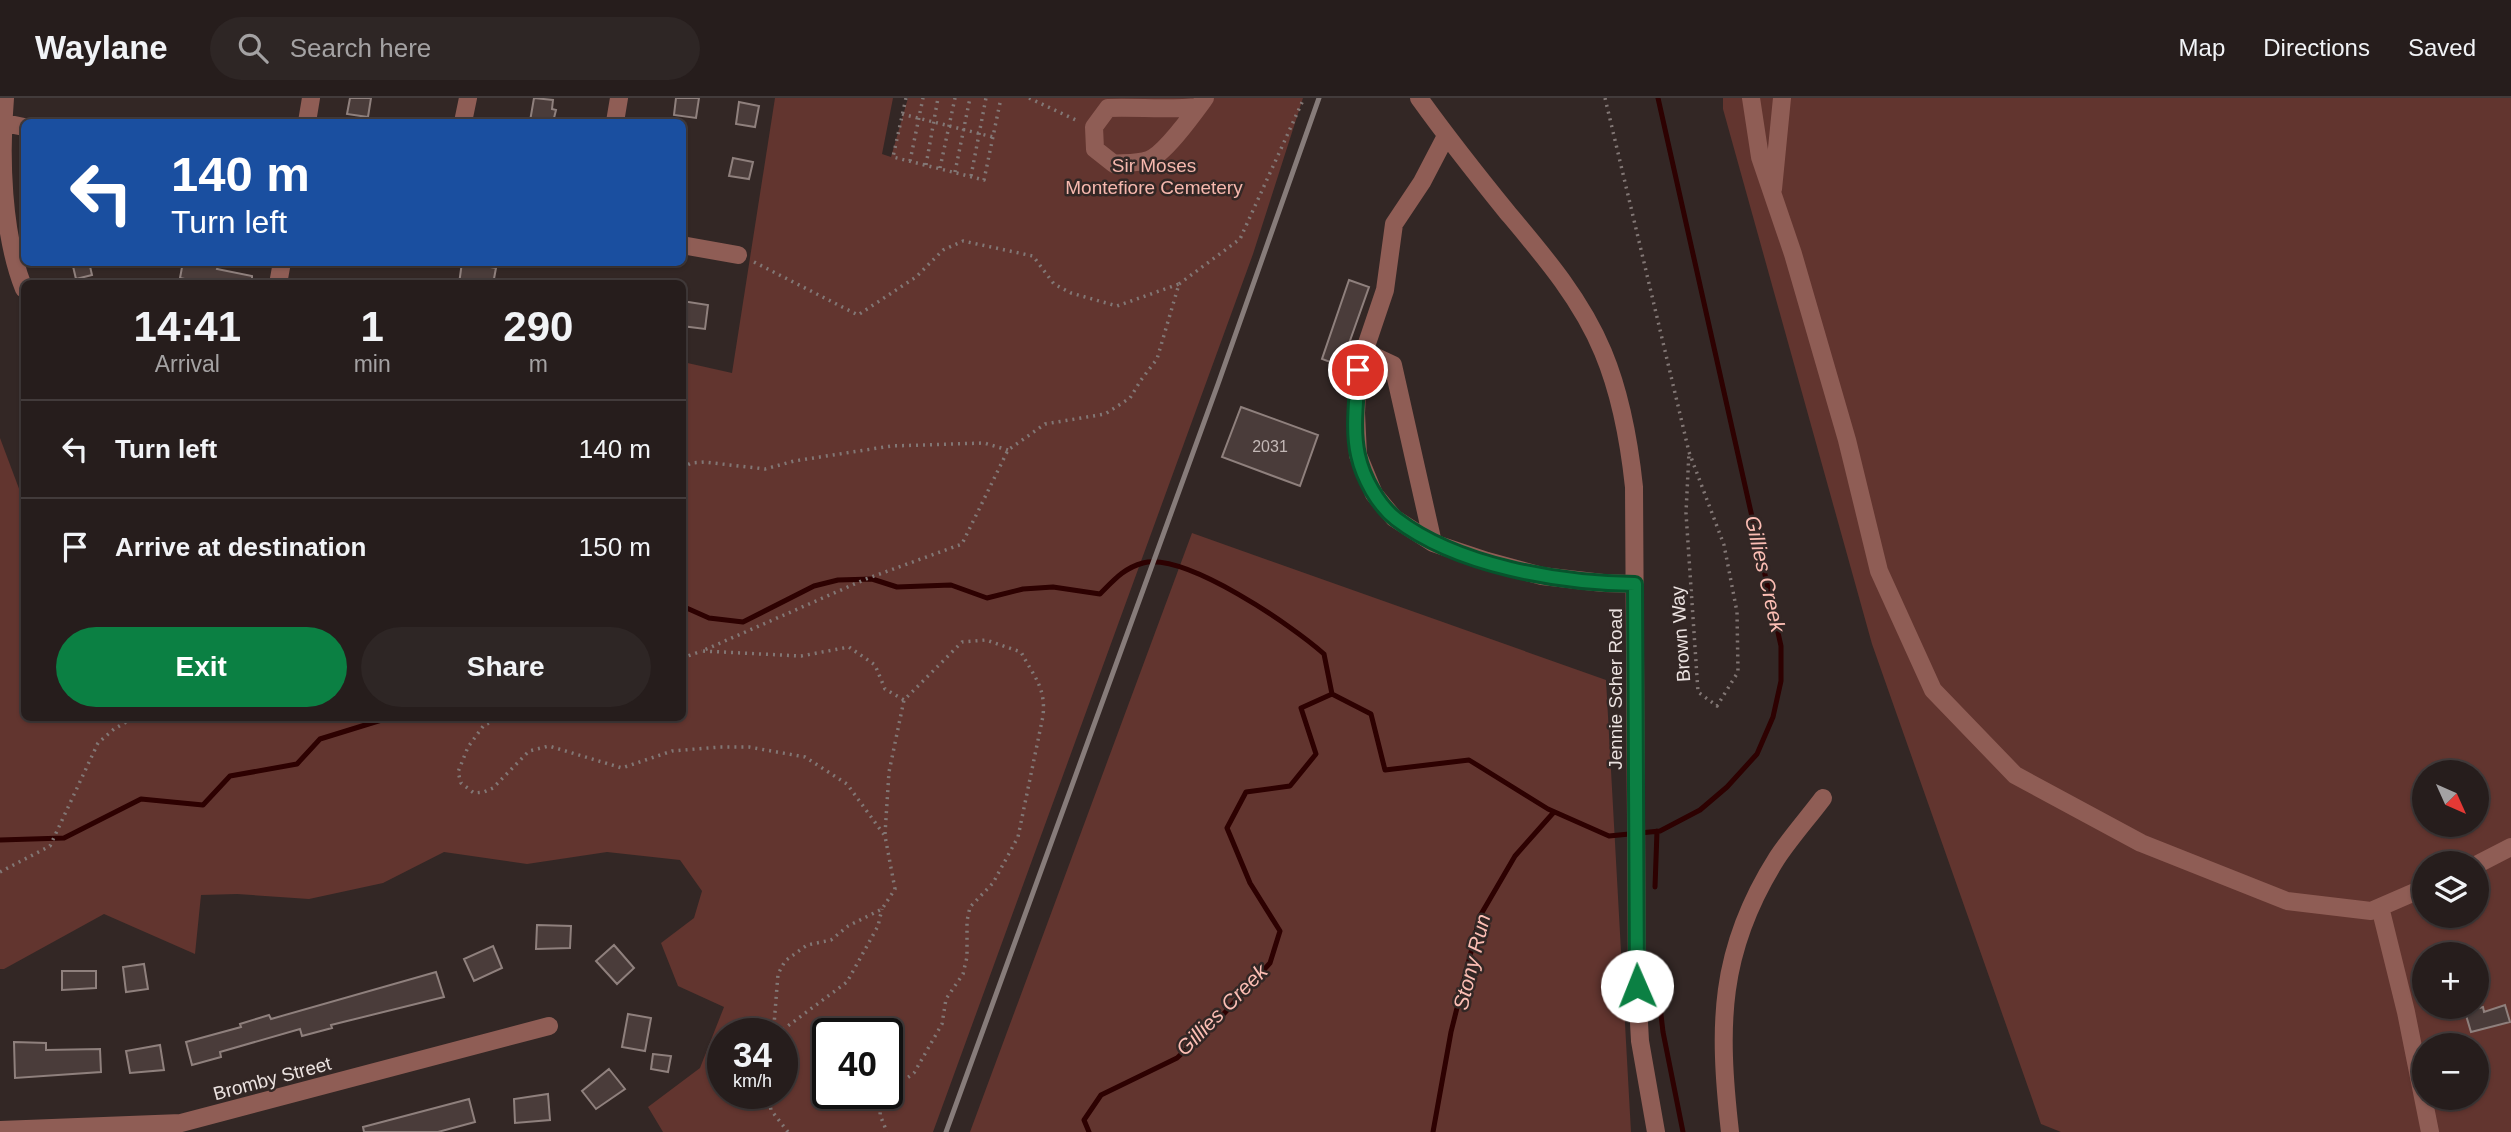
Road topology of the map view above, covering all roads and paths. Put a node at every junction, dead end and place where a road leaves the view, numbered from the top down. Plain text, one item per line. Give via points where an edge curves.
1 (5, 98) edge
2 (311, 98) edge
3 (468, 98) edge
4 (620, 98) edge
5 (906, 98) edge
6 (923, 98) edge
7 (938, 98) edge
8 (955, 98) edge
9 (970, 98) edge
10 (986, 98) edge
11 (1001, 98) edge
12 (1029, 98) edge
13 (1304, 98) edge
14 (1419, 98) edge
15 (1605, 98) edge
16 (1751, 98) edge
17 (1782, 98) edge
18 (1202, 102) edge
19 (902, 114) junction
20 (919, 118) junction
21 (308, 119) edge
22 (464, 119) edge
23 (616, 119) edge
24 (0, 122) edge
25 (933, 122) junction
26 (21, 126) edge
27 (949, 126) junction
28 (1094, 127) junction
29 (964, 129) junction
30 (979, 133) junction
31 (1446, 136) junction
32 (993, 137) junction
33 (909, 161) junction
34 (926, 165) junction
35 (940, 169) junction
36 (955, 172) junction
37 (971, 176) junction
38 (1772, 194) junction
39 (686, 246) edge
40 (738, 255) joint
41 (21, 281) edge
42 (1179, 284) junction
43 (1365, 352) junction
44 (1008, 450) junction
45 (1689, 452) junction
46 (686, 466) edge
47 (1433, 543) junction
48 (1635, 584) junction
49 (702, 651) junction
50 (686, 657) edge
51 (904, 700) junction
52 (128, 721) edge
53 (495, 721) edge
54 (1823, 798) dead end
55 (885, 836) junction
56 (2511, 847) edge
57 (2489, 858) edge
58 (0, 872) edge
59 (2412, 893) edge
60 (2380, 907) junction
61 (882, 909) junction
62 (774, 1018) edge
63 (798, 1019) edge
64 (549, 1026) dead end
65 (771, 1109) edge
66 (0, 1130) edge
67 (58, 1130) edge
68 (788, 1132) edge
69 (887, 1132) edge
70 (1656, 1132) edge
71 (1730, 1132) edge
72 (2430, 1132) edge

1 - 24 street
2 - 21 street
3 - 22 street
4 - 23 street
5 - 19 path
6 - 20 path
7 - 25 path
8 - 27 path
9 - 29 path
10 - 30 path
11 - 32 path
12 - 28 path
13 - 42 path via 1240,239
14 - 31 street, Jennie Scher Road
15 - 45 path, Brown Way
16 - 38 street via 1760,156
17 - 38 street
18 - 28 street via 1167,110 1108,108
18 - 28 street via 1150,160 1114,164 1094,149
19 - 20 path
19 - 33 path via 893,157
20 - 25 path
20 - 33 path
24 - 26 street
24 - 41 street via 8,235
25 - 27 path
25 - 34 path
27 - 29 path
27 - 35 path
29 - 30 path
29 - 36 path
30 - 32 path
30 - 37 path
31 - 43 street via 1394,224 1385,290
31 - 48 street, Jennie Scher Road via 1560,275 1603,351 1629,445
32 - 37 path via 984,180
33 - 34 path
34 - 35 path
35 - 36 path
36 - 37 path
38 - 60 street via 1847,440 1879,571 1933,690 2015,775 2141,843 2287,901 2371,911
39 - 40 street
40 - 42 path via 858,315 915,277 943,250 963,241 1033,256 1054,284 1117,306
42 - 44 path via 1157,359 1130,398 1105,414 1045,424
43 - 47 street via 1393,365
43 - 47 street via 1358,370 1358,455 1374,494 1387,510
44 - 46 path via 984,443 891,446 765,469 704,462
44 - 49 path via 961,544 866,579
45 - 45 path, Brown Way via 1686,513 1698,692 1717,706 1738,672 1737,612 1724,545
47 - 48 street via 1542,576
48 - 70 street, Jennie Scher Road via 1640,1041
49 - 50 path
49 - 51 path via 801,656 849,647 875,665 884,690
51 - 55 path via 889,772
51 - 69 path via 962,642 986,640 1021,652 1045,700 1018,837 993,883 970,907 963,974 946,999 942,1024 914,1073 889,1091 881,1105
52 - 58 path via 99,743 50,846
53 - 55 path via 484,726 468,747 458,772 461,783 474,793 493,788 529,751 549,746 622,768 672,751 749,747 805,757 847,784
54 - 71 street via 1778,857 1732,953 1723,1019
55 - 61 path via 895,889
56 - 57 street
59 - 60 street
60 - 72 street
61 - 62 path via 785,961 778,974
61 - 63 path via 878,926 848,982
64 - 67 street, Bromby Street via 207,1118
65 - 68 path
66 - 67 street, Bromby Street

